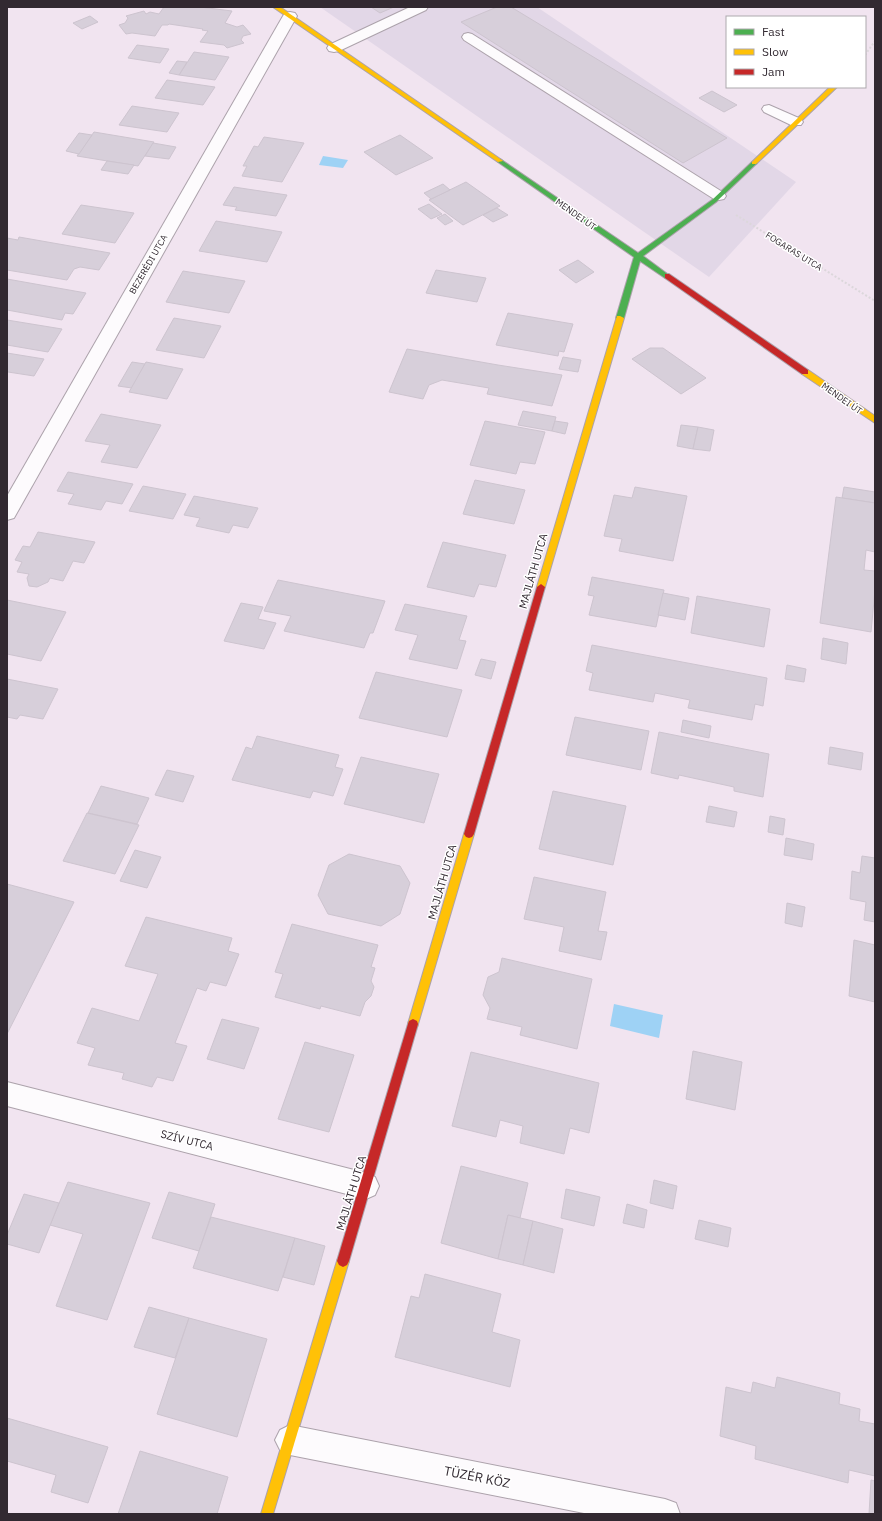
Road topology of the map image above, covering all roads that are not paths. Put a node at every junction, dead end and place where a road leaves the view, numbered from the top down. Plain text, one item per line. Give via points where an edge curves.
1 (421, 7) edge
2 (283, 12) edge
3 (468, 37) dead end
4 (334, 48) junction
5 (833, 88) edge
6 (769, 109) dead end
7 (796, 122) junction
8 (716, 198) junction
9 (638, 256) junction
10 (875, 420) edge
11 (7, 513) edge
12 (7, 1094) edge
13 (366, 1186) junction
14 (290, 1440) junction
15 (267, 1514) edge
16 (665, 1514) edge

1 - 4 street
2 - 4 street, MENDEI ÚT
2 - 11 street, BEZERÉDI UTCA
3 - 8 lane
4 - 9 street, MENDEI ÚT
5 - 7 street
6 - 7 lane
7 - 8 street
8 - 9 street
9 - 10 street, MENDEI ÚT
9 - 13 street, MAJLÁTH UTCA
12 - 13 street, SZÍV UTCA
13 - 14 street, MAJLÁTH UTCA
14 - 15 street, MAJLÁTH UTCA
14 - 16 street, TÜZÉR KÖZ

